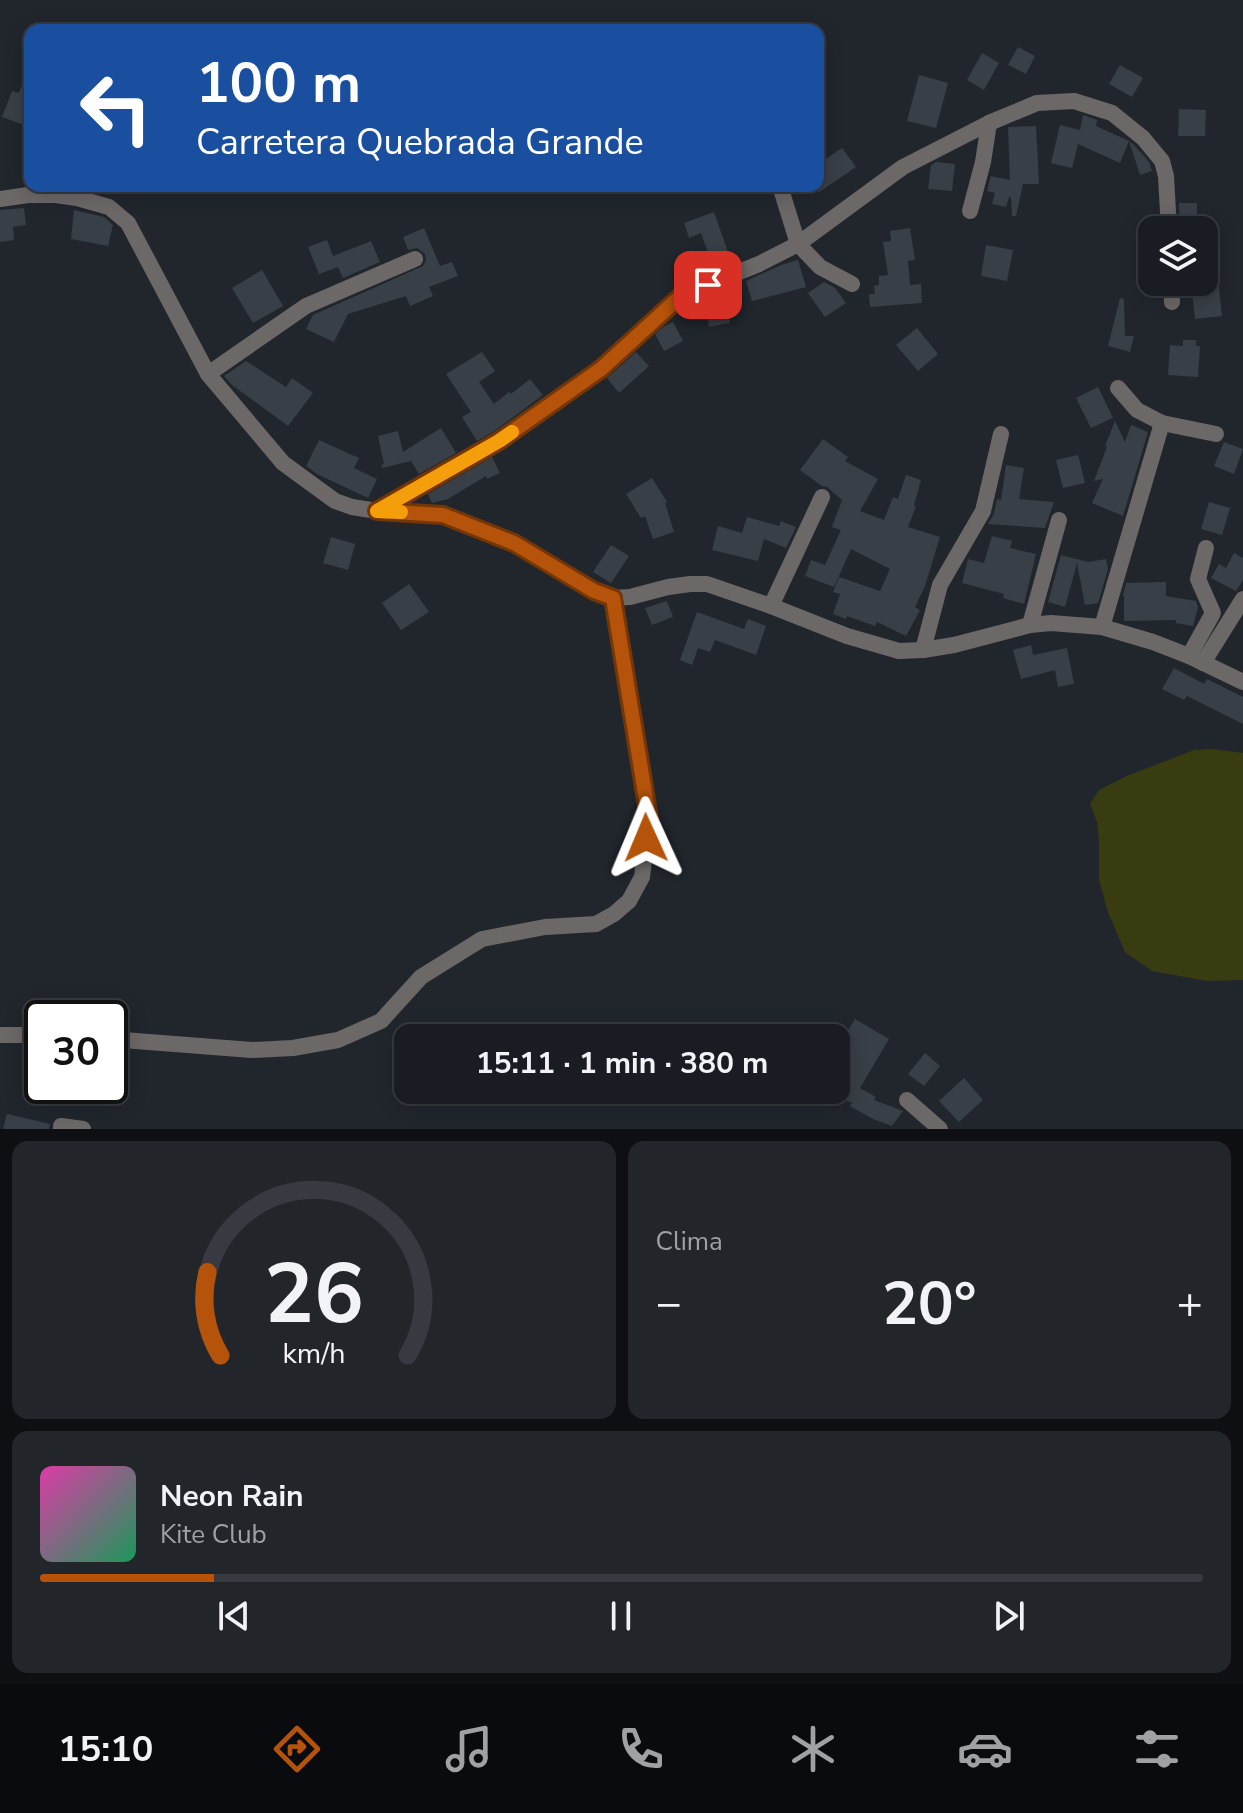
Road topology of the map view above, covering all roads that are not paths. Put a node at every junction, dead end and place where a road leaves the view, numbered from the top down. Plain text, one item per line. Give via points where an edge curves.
1 (989, 123) junction
2 (782, 192) edge
3 (0, 199) edge
4 (970, 211) dead end
5 (1168, 216) edge
6 (798, 244) junction
7 (415, 259) dead end
8 (852, 284) dead end
9 (1172, 296) edge
10 (1172, 302) dead end
11 (208, 374) junction
12 (1118, 388) dead end
13 (1162, 423) junction
14 (1001, 434) dead end
15 (1216, 434) dead end
16 (822, 497) dead end
17 (377, 511) junction
18 (1059, 520) dead end
19 (1206, 548) dead end
20 (613, 598) junction
21 (1243, 599) edge
22 (771, 606) junction
23 (1030, 625) junction
24 (1102, 627) junction
25 (923, 650) junction
26 (1196, 659) junction
27 (1243, 682) edge
28 (0, 1035) edge
29 (24, 1035) edge
30 (128, 1040) edge
31 (907, 1100) dead end
32 (61, 1129) edge
33 (83, 1129) edge
34 (940, 1129) edge

1 - 4 street
1 - 5 street via 1037,103 1074,101 1112,113 1162,161
1 - 6 street via 903,167
2 - 6 street
3 - 11 street via 56,195 109,207 128,223
6 - 8 street via 820,267
6 - 17 street via 682,295 601,369 499,441
7 - 11 street via 306,306
9 - 10 street
11 - 17 street via 283,463 335,501
12 - 13 street via 1137,410
13 - 15 street
13 - 24 street
14 - 25 street via 983,511 940,585
16 - 22 street
17 - 20 street via 443,515 514,543
18 - 23 street
19 - 26 street via 1198,579 1213,613
20 - 22 street via 707,584
20 - 30 street via 649,818 642,877 629,901 596,924 482,939 421,977 381,1021 338,1040 252,1050
21 - 26 street
22 - 25 street via 870,644
23 - 24 street
23 - 25 street
24 - 26 street
26 - 27 street
28 - 29 street
31 - 34 street
32 - 33 street

